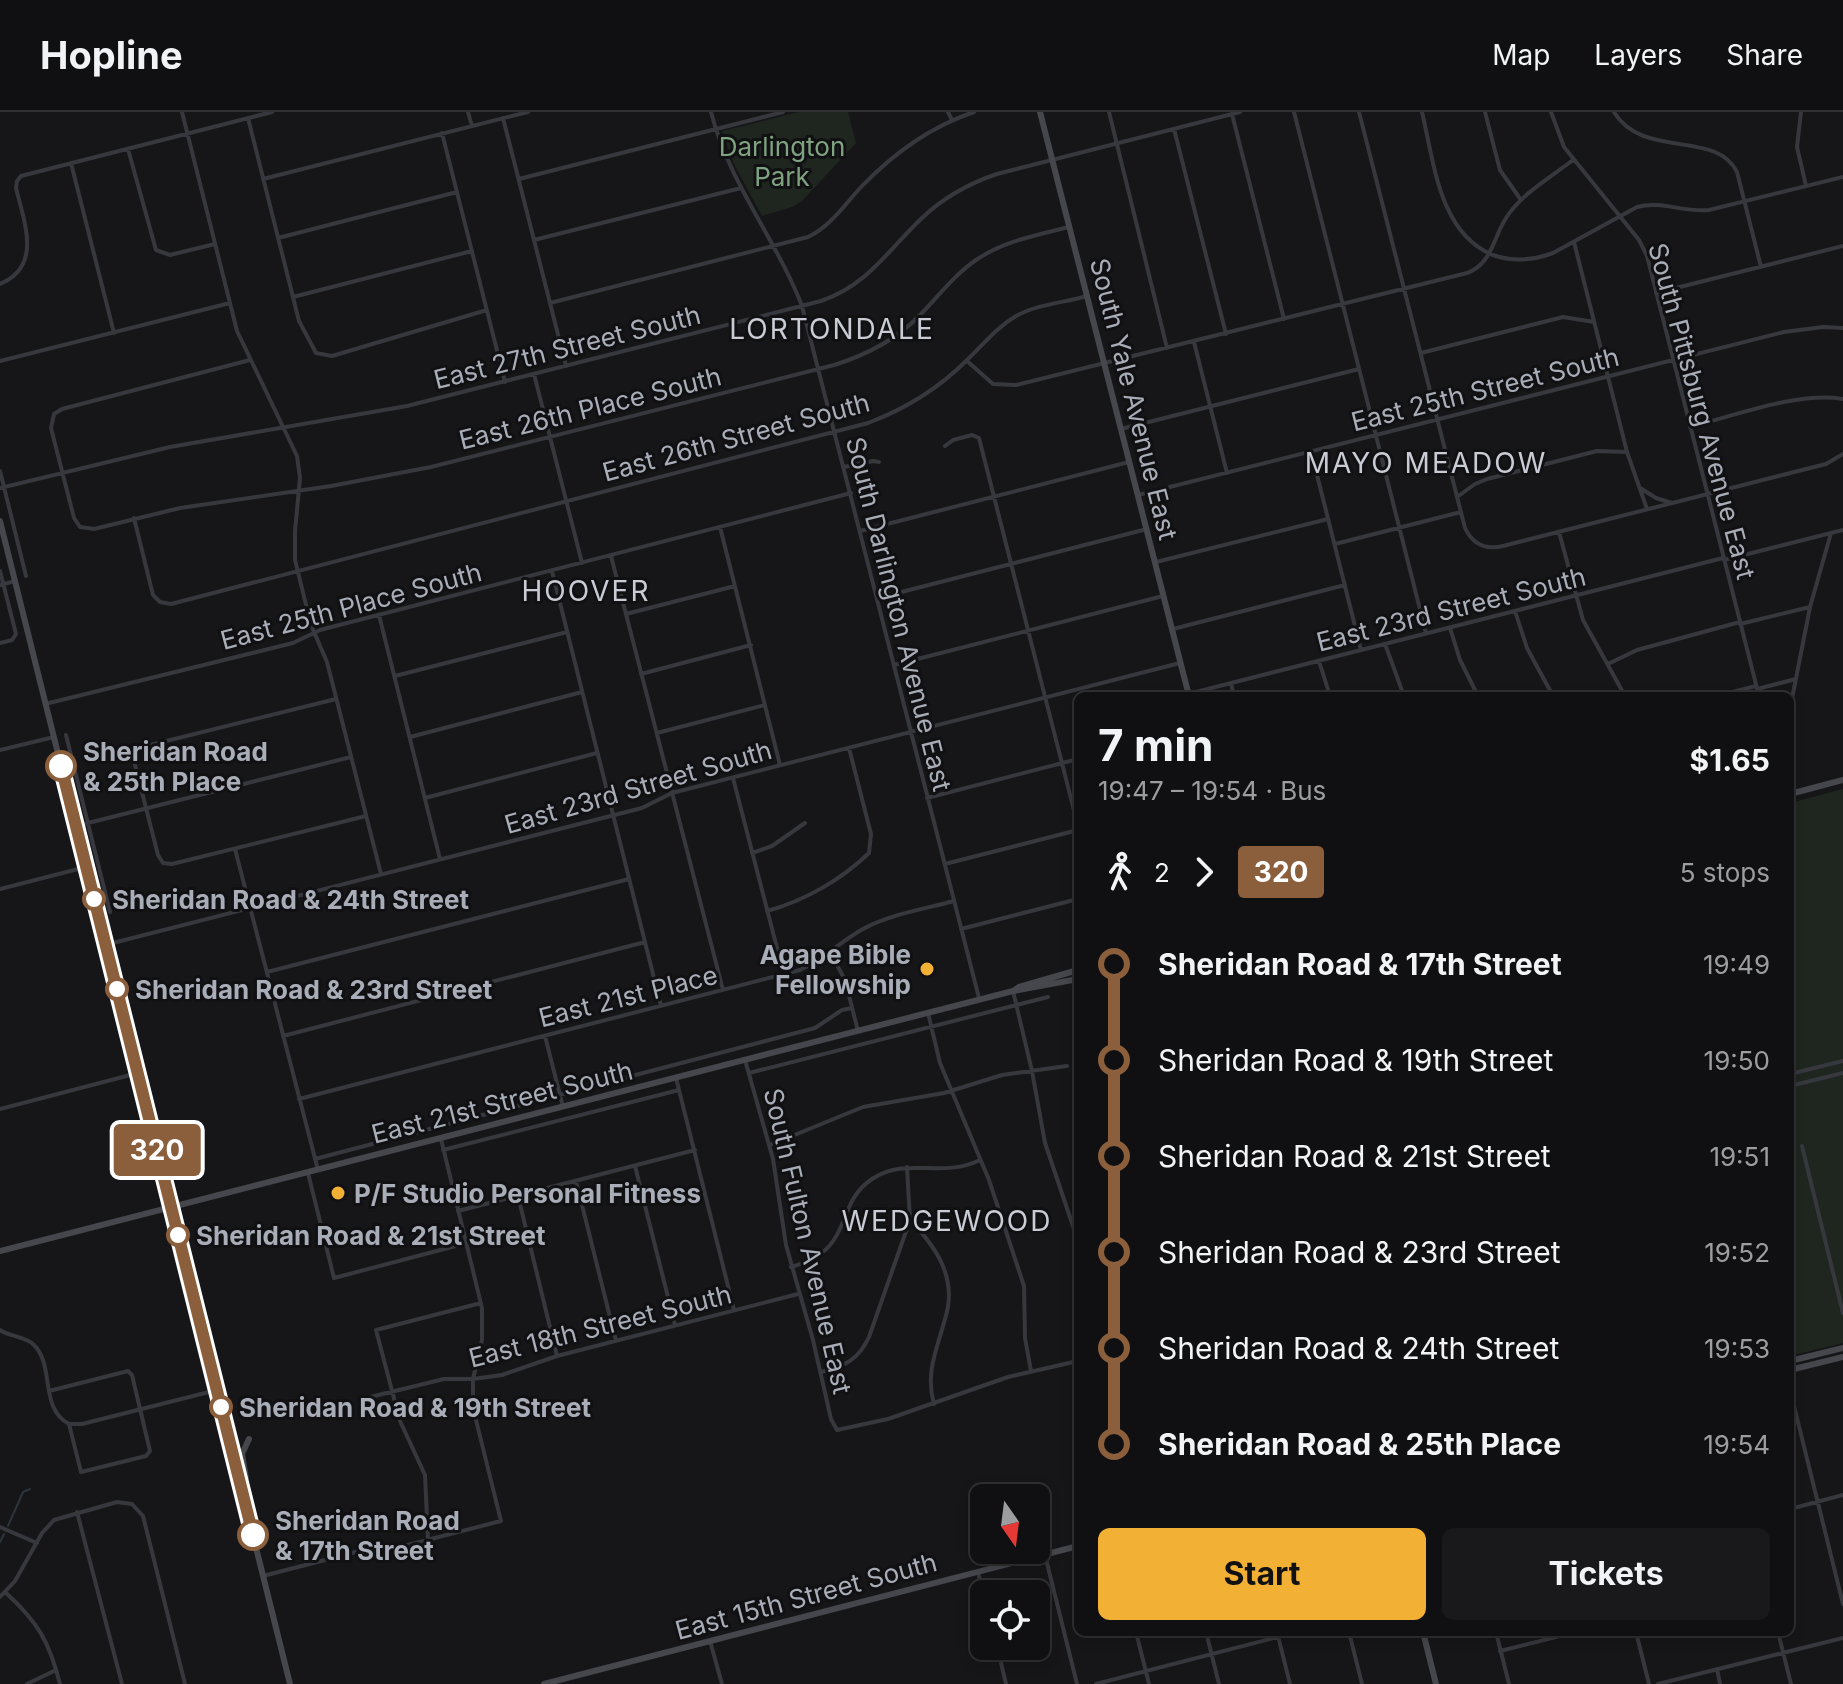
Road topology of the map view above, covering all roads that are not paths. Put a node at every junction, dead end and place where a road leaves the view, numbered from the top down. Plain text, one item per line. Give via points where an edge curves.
1 (182, 112) edge
2 (272, 112) edge
3 (468, 112) edge
4 (528, 112) edge
5 (711, 112) edge
6 (783, 112) edge
7 (948, 112) edge
8 (974, 112) edge
9 (1040, 112) edge
10 (1109, 112) edge
11 (1240, 112) edge
12 (1294, 112) edge
13 (1359, 112) edge
14 (1422, 112) edge
15 (1485, 112) edge
16 (1551, 112) edge
17 (1614, 112) edge
18 (1801, 112) edge
19 (1232, 114) junction
20 (248, 118) junction
21 (503, 118) junction
22 (952, 120) junction
23 (472, 126) junction
24 (716, 129) junction
25 (1174, 129) junction
26 (188, 133) junction
27 (442, 133) junction
28 (1116, 143) junction
29 (128, 149) junction
30 (1052, 159) junction
31 (1573, 160) junction
32 (71, 163) junction
33 (1843, 177) edge
34 (263, 179) junction
35 (519, 179) junction
36 (1806, 186) junction
37 (741, 188) junction
38 (457, 192) junction
39 (1521, 200) junction
40 (1744, 201) junction
41 (1620, 216) junction
42 (1069, 227) junction
43 (278, 238) junction
44 (534, 240) junction
45 (1574, 242) junction
46 (215, 244) junction
47 (774, 246) junction
48 (1843, 246) edge
49 (472, 251) junction
50 (1489, 253) junction
51 (1761, 267) junction
52 (0, 284) edge
53 (1404, 289) junction
54 (1656, 293) junction
55 (1087, 296) junction
56 (293, 297) junction
57 (230, 303) junction
58 (550, 303) junction
59 (1343, 304) junction
60 (802, 306) junction
61 (487, 310) junction
62 (1284, 319) junction
63 (1594, 322) junction
64 (1843, 328) edge
65 (114, 333) junction
66 (1226, 334) junction
67 (1194, 342) junction
68 (1167, 348) junction
69 (1420, 353) junction
70 (250, 360) junction
71 (1673, 360) junction
72 (0, 361) edge
73 (967, 361) junction
74 (1104, 363) junction
75 (566, 366) junction
76 (819, 369) junction
77 (1359, 369) junction
78 (534, 374) junction
79 (1608, 377) junction
80 (505, 382) junction
81 (1843, 399) edge
82 (1210, 407) junction
83 (1437, 420) junction
84 (1690, 427) junction
85 (285, 428) junction
86 (1121, 429) junction
87 (835, 433) junction
88 (1375, 435) junction
89 (550, 437) junction
90 (945, 446) dead end
91 (1311, 451) junction
92 (1627, 452) junction
93 (1841, 456) edge
94 (879, 462) dead end
95 (1129, 462) junction
96 (844, 467) junction
97 (0, 471) edge
98 (62, 473) junction
99 (1227, 473) junction
100 (1638, 487) junction
101 (2, 488) edge
102 (298, 490) junction
103 (851, 493) junction
104 (1707, 494) junction
105 (1138, 495) junction
106 (994, 497) junction
107 (1457, 497) junction
108 (566, 501) junction
109 (1673, 503) junction
110 (1647, 509) junction
111 (1461, 512) junction
112 (134, 518) junction
113 (1328, 519) junction
114 (0, 521) edge
115 (720, 527) junction
116 (1399, 528) junction
117 (1147, 529) junction
118 (1843, 530) edge
119 (860, 531) junction
120 (1559, 532) junction
121 (1831, 533) junction
122 (1335, 544) junction
123 (611, 556) junction
124 (1724, 559) junction
125 (1155, 562) junction
126 (582, 563) junction
127 (1011, 564) junction
128 (0, 571) edge
129 (552, 571) junction
130 (298, 572) junction
131 (26, 576) dead end
132 (15, 581) junction
133 (2, 584) edge
134 (1345, 585) junction
135 (735, 586) junction
136 (1163, 596) junction
137 (1576, 596) junction
138 (877, 598) junction
139 (1810, 607) junction
140 (1515, 611) junction
141 (626, 614) junction
142 (379, 615) junction
143 (1740, 623) junction
144 (1450, 628) junction
145 (1172, 629) junction
146 (1028, 631) junction
147 (567, 632) junction
148 (314, 634) junction
149 (1426, 634) junction
150 (0, 643) edge
151 (1385, 644) junction
152 (751, 645) junction
153 (1361, 650) junction
154 (1319, 661) junction
155 (1180, 663) junction
156 (1608, 664) junction
157 (894, 665) junction
158 (641, 674) junction
159 (395, 676) junction
160 (1796, 679) junction
161 (1231, 683) junction
162 (1756, 687) junction
163 (582, 692) junction
164 (1188, 692) edge
165 (1200, 692) edge
166 (1233, 692) edge
167 (1329, 692) edge
168 (1403, 692) edge
169 (1476, 692) edge
170 (1551, 692) edge
171 (1623, 692) edge
172 (1734, 692) edge
173 (1758, 692) edge
174 (1793, 692) edge
175 (1045, 697) junction
176 (336, 698) junction
177 (45, 704) junction
178 (765, 705) junction
179 (911, 732) junction
180 (657, 733) junction
181 (66, 735) dead end
182 (54, 737) junction
183 (410, 737) junction
184 (849, 748) junction
185 (0, 750) edge
186 (597, 753) junction
187 (351, 757) junction
188 (1074, 760) edge
189 (1062, 763) junction
190 (780, 765) junction
191 (733, 778) junction
192 (1843, 780) edge
193 (672, 793) junction
194 (1794, 793) edge
195 (425, 798) junction
196 (927, 798) junction
197 (146, 808) junction
198 (1074, 812) edge
199 (613, 815) junction
200 (366, 816) junction
201 (88, 823) junction
202 (805, 823) dead end
203 (76, 826) junction
204 (1074, 829) edge
205 (235, 849) junction
206 (752, 853) junction
207 (440, 859) junction
208 (945, 864) junction
209 (86, 867) junction
210 (381, 874) junction
211 (629, 879) junction
212 (0, 889) edge
213 (1074, 900) edge
214 (954, 901) junction
215 (250, 908) junction
216 (767, 911) junction
217 (110, 912) dead end
218 (961, 929) junction
219 (645, 942) junction
220 (105, 945) junction
221 (831, 954) junction
222 (267, 972) junction
223 (1074, 972) edge
224 (784, 975) junction
225 (1074, 979) edge
226 (1051, 981) junction
227 (723, 990) junction
228 (1013, 991) junction
229 (1048, 997) dead end
230 (979, 1000) junction
231 (1017, 1005) junction
232 (661, 1006) junction
233 (852, 1008) junction
234 (928, 1013) junction
235 (931, 1027) junction
236 (858, 1031) junction
237 (283, 1036) junction
238 (545, 1036) junction
239 (745, 1060) junction
240 (1843, 1061) edge
241 (1067, 1066) dead end
242 (1032, 1071) junction
243 (138, 1073) junction
244 (749, 1073) junction
245 (1794, 1073) edge
246 (1843, 1073) edge
247 (676, 1078) junction
248 (1794, 1085) edge
249 (679, 1090) junction
250 (950, 1091) junction
251 (560, 1096) junction
252 (299, 1099) junction
253 (563, 1107) junction
254 (0, 1109) edge
255 (441, 1139) junction
256 (769, 1145) junction
257 (1802, 1146) dead end
258 (443, 1150) junction
259 (695, 1150) junction
260 (315, 1159) junction
261 (980, 1160) junction
262 (635, 1166) junction
263 (907, 1167) junction
264 (318, 1170) junction
265 (308, 1173) junction
266 (576, 1181) junction
267 (518, 1196) junction
268 (171, 1208) junction
269 (458, 1211) junction
270 (910, 1220) junction
271 (1074, 1229) edge
272 (467, 1243) junction
273 (0, 1251) edge
274 (791, 1267) junction
275 (799, 1293) junction
276 (481, 1303) junction
277 (734, 1310) junction
278 (1843, 1313) edge
279 (675, 1325) junction
280 (0, 1330) edge
281 (616, 1341) junction
282 (1843, 1348) edge
283 (557, 1356) junction
284 (1843, 1357) edge
285 (1794, 1360) edge
286 (1074, 1362) edge
287 (1794, 1369) edge
288 (1031, 1371) junction
289 (821, 1372) junction
290 (473, 1379) junction
291 (217, 1390) junction
292 (49, 1391) junction
293 (392, 1392) junction
294 (362, 1399) dead end
295 (934, 1404) junction
296 (1794, 1406) edge
297 (140, 1409) junction
298 (69, 1424) junction
299 (249, 1439) dead end
300 (241, 1489) junction
301 (1843, 1495) edge
302 (1818, 1502) junction
303 (1794, 1508) edge
304 (77, 1512) junction
305 (0, 1527) edge
306 (428, 1540) junction
307 (37, 1543) junction
308 (1074, 1547) edge
309 (1050, 1554) edge
310 (1010, 1564) edge
311 (1047, 1564) edge
312 (978, 1572) junction
313 (263, 1576) junction
314 (980, 1580) edge
315 (5, 1592) junction
316 (0, 1597) edge
317 (1843, 1604) edge
318 (1137, 1636) edge
319 (1207, 1636) edge
320 (1271, 1636) edge
321 (1278, 1636) edge
322 (1350, 1636) edge
323 (1424, 1636) edge
324 (1497, 1636) edge
325 (1560, 1636) edge
326 (1637, 1636) edge
327 (1779, 1636) edge
328 (1843, 1638) edge
329 (710, 1641) junction
330 (1500, 1651) junction
331 (1783, 1652) junction
332 (1211, 1654) junction
333 (1000, 1660) edge
334 (1717, 1669) junction
335 (56, 1670) junction
336 (1146, 1671) junction
337 (27, 1684) edge
338 (60, 1684) edge
339 (122, 1684) edge
340 (185, 1684) edge
341 (290, 1684) edge
342 (544, 1684) edge
343 (722, 1684) edge
344 (1006, 1684) edge
345 (1077, 1684) edge
346 (1096, 1684) edge
347 (1149, 1684) edge
348 (1219, 1684) edge
349 (1290, 1684) edge
350 (1362, 1684) edge
351 (1436, 1684) edge
352 (1509, 1684) edge
353 (1649, 1684) edge
354 (1658, 1684) edge
355 (1720, 1684) edge
356 (1791, 1684) edge

1 - 26 street
2 - 20 street
3 - 23 street
4 - 21 street
5 - 24 street, South Darlington Avenue East
6 - 24 street
7 - 22 street
8 - 22 street
9 - 30 main road, South Yale Avenue East
10 - 28 street
11 - 19 street, East 27th Street South
12 - 59 street
13 - 53 street
14 - 50 street via 1452,218 1466,237
15 - 39 street via 1500,170
16 - 31 street, South Pittsburg Avenue East
17 - 40 street via 1643,138 1727,158 1737,172
18 - 36 street via 1797,147
19 - 25 street, East 27th Street South
19 - 62 street
20 - 26 street
20 - 34 street
21 - 23 street
21 - 35 street
22 - 47 street via 896,153 815,234
23 - 27 street
24 - 35 street
24 - 37 street, South Darlington Avenue East
25 - 28 street, East 27th Street South
25 - 66 street
26 - 29 street
26 - 46 street
27 - 34 street
27 - 38 street
28 - 30 street, East 27th Street South
28 - 68 street
29 - 32 street
29 - 46 street via 158,253
30 - 42 main road, South Yale Avenue East
30 - 60 street, East 27th Street South via 987,177 952,195 855,285
31 - 39 street
31 - 41 street, South Pittsburg Avenue East
32 - 52 street via 17,181 29,245 19,271
32 - 65 street
33 - 36 street
34 - 43 street
35 - 44 street
36 - 40 street
37 - 44 street
37 - 47 street, South Darlington Avenue East
38 - 43 street
38 - 49 street
39 - 50 street
40 - 41 street via 1701,211 1647,204
40 - 51 street
41 - 45 street
41 - 54 street, South Pittsburg Avenue East via 1644,250
42 - 55 main road, South Yale Avenue East
42 - 76 street, East 26th Place South via 987,253 895,337
43 - 56 street
44 - 58 street
45 - 50 street via 1541,258
45 - 63 street
46 - 57 street
47 - 58 street
47 - 60 street, South Darlington Avenue East
48 - 51 street
49 - 56 street
49 - 61 street
50 - 53 street via 1474,271
51 - 54 street
53 - 59 street
53 - 69 street
54 - 71 street, South Pittsburg Avenue East
55 - 73 street, East 26th Street South via 1018,315
55 - 74 main road, South Yale Avenue East
56 - 61 street via 304,332 321,356
57 - 65 street
57 - 70 street
58 - 75 street
59 - 62 street
59 - 77 street
60 - 75 street, East 27th Street South
60 - 76 street, South Darlington Avenue East
61 - 80 street
62 - 66 street
63 - 69 street via 1563,317
63 - 79 street
64 - 71 street, East 25th Street South via 1799,329
65 - 72 street
66 - 67 street
67 - 68 street
67 - 82 street
68 - 74 street
69 - 83 street
70 - 85 street
70 - 98 street via 62,409 52,416 51,428
71 - 79 street, East 25th Street South
71 - 84 street, South Pittsburg Avenue East
73 - 74 street via 999,386
73 - 87 street, East 26th Street South via 913,402
74 - 86 main road, South Yale Avenue East
75 - 78 street, East 27th Street South
76 - 87 street, South Darlington Avenue East
76 - 89 street, East 26th Place South
77 - 82 street
77 - 88 street
78 - 80 street, East 27th Street South
78 - 89 street
79 - 83 street, East 25th Street South
79 - 92 street
80 - 85 street, East 27th Street South
81 - 84 street via 1811,397
82 - 86 street
82 - 99 street
83 - 88 street, East 25th Street South
83 - 107 street
84 - 104 street, South Pittsburg Avenue East
85 - 98 street, East 27th Street South via 170,447
85 - 102 street via 297,456
86 - 95 main road, South Yale Avenue East
87 - 96 street, South Darlington Avenue East
87 - 108 street, East 26th Street South
88 - 91 street, East 25th Street South
88 - 116 street
89 - 102 street, East 26th Place South via 431,467
89 - 108 street
90 - 106 street via 976,435
91 - 99 street, East 25th Street South
91 - 113 street
92 - 100 street
92 - 107 street via 1604,449 1487,479
93 - 104 street
94 - 96 street
95 - 105 main road, South Yale Avenue East
95 - 106 street
96 - 103 street, South Darlington Avenue East
97 - 101 street
98 - 101 street, East 27th Street South
98 - 112 street, East 26th Place South via 80,527 94,529
99 - 105 street, East 25th Street South
100 - 109 street
100 - 110 street
101 - 131 street
102 - 112 street, East 26th Place South
102 - 130 street
103 - 115 street, East 25th Place South
103 - 119 street, South Darlington Avenue East
104 - 109 street
104 - 124 street, South Pittsburg Avenue East
105 - 117 main road, South Yale Avenue East
106 - 119 street
106 - 127 street
107 - 111 street
108 - 126 street
108 - 130 street, East 26th Street South
109 - 110 street
110 - 120 street
111 - 116 street
111 - 120 street via 1468,535 1483,547
112 - 130 street, East 26th Street South via 151,591 160,602 171,604
113 - 122 street
113 - 125 street
114 - 132 main road
115 - 123 street, East 25th Place South
115 - 135 street
116 - 122 street
116 - 149 street
117 - 125 main road, South Yale Avenue East
117 - 127 street
118 - 121 street, East 23rd Street South
119 - 138 street, South Darlington Avenue East
120 - 137 street
121 - 124 street, East 23rd Street South
121 - 139 street
122 - 134 street
123 - 126 street, East 25th Place South
123 - 141 street
124 - 137 street, East 23rd Street South
124 - 143 street, South Pittsburg Avenue East
125 - 136 main road, South Yale Avenue East
126 - 129 street, East 25th Place South
127 - 138 street
127 - 146 street
128 - 133 street
129 - 142 street, East 25th Place South
129 - 147 street
130 - 148 street
132 - 133 street
132 - 177 main road
133 - 150 street via 15,636
134 - 145 street
134 - 153 street
135 - 141 street
135 - 152 street
136 - 145 main road, South Yale Avenue East
136 - 146 street
137 - 140 street, East 23rd Street South
137 - 156 street
138 - 157 street, South Darlington Avenue East
139 - 143 street
139 - 160 street
140 - 144 street, East 23rd Street South
140 - 170 street
141 - 158 street
142 - 148 street, East 25th Place South
142 - 159 street
143 - 156 street via 1637,650
143 - 162 street, South Pittsburg Avenue East
144 - 149 street, East 23rd Street South
144 - 169 street
145 - 155 main road, South Yale Avenue East
146 - 157 street
146 - 175 street
147 - 159 street
147 - 163 street
148 - 176 street
148 - 177 street, East 25th Place South
149 - 151 street, East 23rd Street South
151 - 153 street, East 23rd Street South
151 - 168 street
152 - 158 street
152 - 178 street
153 - 154 street, East 23rd Street South
154 - 161 street, East 23rd Street South
154 - 167 street
155 - 164 main road, South Yale Avenue East
155 - 175 street, East 23rd Street South
156 - 171 street
157 - 179 street, South Darlington Avenue East
158 - 180 street
159 - 183 street
160 - 162 street
160 - 174 street
161 - 165 street, East 23rd Street South
161 - 166 street
162 - 172 street
162 - 173 street, South Pittsburg Avenue East
163 - 183 street
163 - 186 street
175 - 179 street, East 23rd Street South
175 - 189 street
176 - 187 street
176 - 197 street via 135,751
177 - 182 main road
178 - 180 street
178 - 190 street
179 - 184 street, East 23rd Street South
179 - 196 street, South Darlington Avenue East
180 - 193 street
181 - 201 street
182 - 185 street
182 - 203 main road
183 - 195 street
184 - 190 street, East 23rd Street South
184 - 216 street via 871,834 869,853 811,894
186 - 195 street
186 - 199 street
187 - 197 street
187 - 200 street
188 - 189 street
189 - 196 street
189 - 198 street
190 - 191 street, East 23rd Street South
191 - 193 street, East 23rd Street South
191 - 206 street
192 - 194 main road
193 - 199 street, East 23rd Street South
193 - 227 street
195 - 207 street
196 - 208 street, South Darlington Avenue East
197 - 201 street
197 - 205 street via 163,863
199 - 207 street, East 23rd Street South
199 - 211 street
200 - 205 street
200 - 210 street
201 - 203 street
201 - 217 street
202 - 206 street
203 - 209 main road
204 - 208 street
205 - 215 street
206 - 216 street
207 - 210 street, East 23rd Street South
208 - 214 street, South Darlington Avenue East
209 - 212 street
209 - 220 main road
210 - 215 street, East 23rd Street South
211 - 219 street
211 - 222 street
213 - 218 street
214 - 218 street, South Darlington Avenue East
214 - 221 street, East 21st Place via 875,923
215 - 220 street, East 23rd Street South
215 - 222 street
216 - 224 street
218 - 230 street, South Darlington Avenue East
219 - 232 street
219 - 237 street
220 - 243 main road
221 - 224 street, East 21st Place
221 - 233 street
222 - 237 street
223 - 226 main road, East 21st Street South
224 - 227 street, East 21st Place
225 - 226 main road, East 21st Street South
226 - 228 main road, East 21st Street South
227 - 232 street, East 21st Place
228 - 230 main road, East 21st Street South
228 - 231 street
229 - 231 street
230 - 234 main road, East 21st Street South
231 - 235 street
231 - 242 street
232 - 238 street, East 21st Place
233 - 236 street
233 - 251 street, East 21st Street South via 815,1028
234 - 235 street
234 - 236 main road, East 21st Street South
235 - 244 street
235 - 250 street
236 - 239 main road, East 21st Street South
237 - 252 street
238 - 251 street
238 - 252 street, East 21st Place
239 - 244 street, South Fulton Avenue East
239 - 247 main road, East 21st Street South
240 - 245 street
241 - 242 street
242 - 250 street
242 - 271 street via 1045,1143
243 - 254 street
243 - 268 main road
244 - 256 street, South Fulton Avenue East
246 - 248 street
247 - 249 street
247 - 253 main road, East 21st Street South
249 - 258 street, East 21st Street South
249 - 259 street
250 - 256 street via 863,1107
250 - 261 street
251 - 253 street
251 - 260 street, East 21st Street South
252 - 260 street
253 - 255 main road, East 21st Street South
255 - 258 street
255 - 264 main road, East 21st Street South
256 - 274 street, South Fulton Avenue East
257 - 278 street
258 - 269 street
259 - 262 street
259 - 277 street
260 - 264 street
261 - 263 street via 955,1169
261 - 288 street via 1024,1286
262 - 266 street
262 - 279 street
263 - 270 street
263 - 274 street via 867,1182 832,1245
264 - 265 main road, East 21st Street South
265 - 268 main road, East 21st Street South
265 - 272 street via 334,1278
266 - 267 street
266 - 281 street
267 - 269 street
267 - 283 street
268 - 273 main road, East 21st Street South
268 - 291 main road
269 - 272 street
270 - 289 street via 861,1352 842,1367
270 - 295 street via 934,1246 948,1283 948,1307 931,1365
272 - 276 street
274 - 275 street, South Fulton Avenue East
275 - 277 street, East 18th Street South
275 - 289 street, South Fulton Avenue East
276 - 290 street via 482,1340
276 - 293 street via 376,1330
277 - 279 street, East 18th Street South
279 - 281 street, East 18th Street South
280 - 292 street via 34,1344
281 - 283 street, East 18th Street South
282 - 285 main road
283 - 290 street, East 18th Street South
284 - 287 main road
286 - 288 street
288 - 295 street
289 - 295 street, South Fulton Avenue East via 837,1430
290 - 293 street, East 18th Street South via 444,1379
290 - 306 street via 475,1419 501,1521
291 - 297 street
291 - 300 main road
292 - 297 street via 128,1371
292 - 298 street via 55,1411
293 - 294 street, East 18th Street South
293 - 306 street via 425,1475
296 - 302 street
297 - 298 street
297 - 298 street via 148,1454 84,1472
299 - 300 main road via 242,1454 246,1478
300 - 313 main road
301 - 302 street
302 - 303 street
302 - 317 street
304 - 307 street via 54,1520
304 - 339 street
304 - 340 street via 127,1502 137,1506
305 - 307 street
306 - 313 street
307 - 315 street
308 - 309 main road, East 15th Street South
310 - 312 main road, East 15th Street South
311 - 345 street
312 - 314 street
312 - 329 main road, East 15th Street South
313 - 341 main road
315 - 316 street
315 - 335 street via 40,1629
318 - 336 street
319 - 332 street
320 - 332 street
321 - 349 street
322 - 350 street
323 - 351 main road
324 - 330 street
325 - 330 street
326 - 353 street
327 - 331 street
328 - 331 street
329 - 342 main road, East 15th Street South
329 - 343 street
330 - 352 street
331 - 334 street
331 - 356 street
332 - 336 street
332 - 348 street
333 - 344 street
334 - 354 street
334 - 355 street
335 - 337 street
335 - 338 street
336 - 346 street
336 - 347 street

